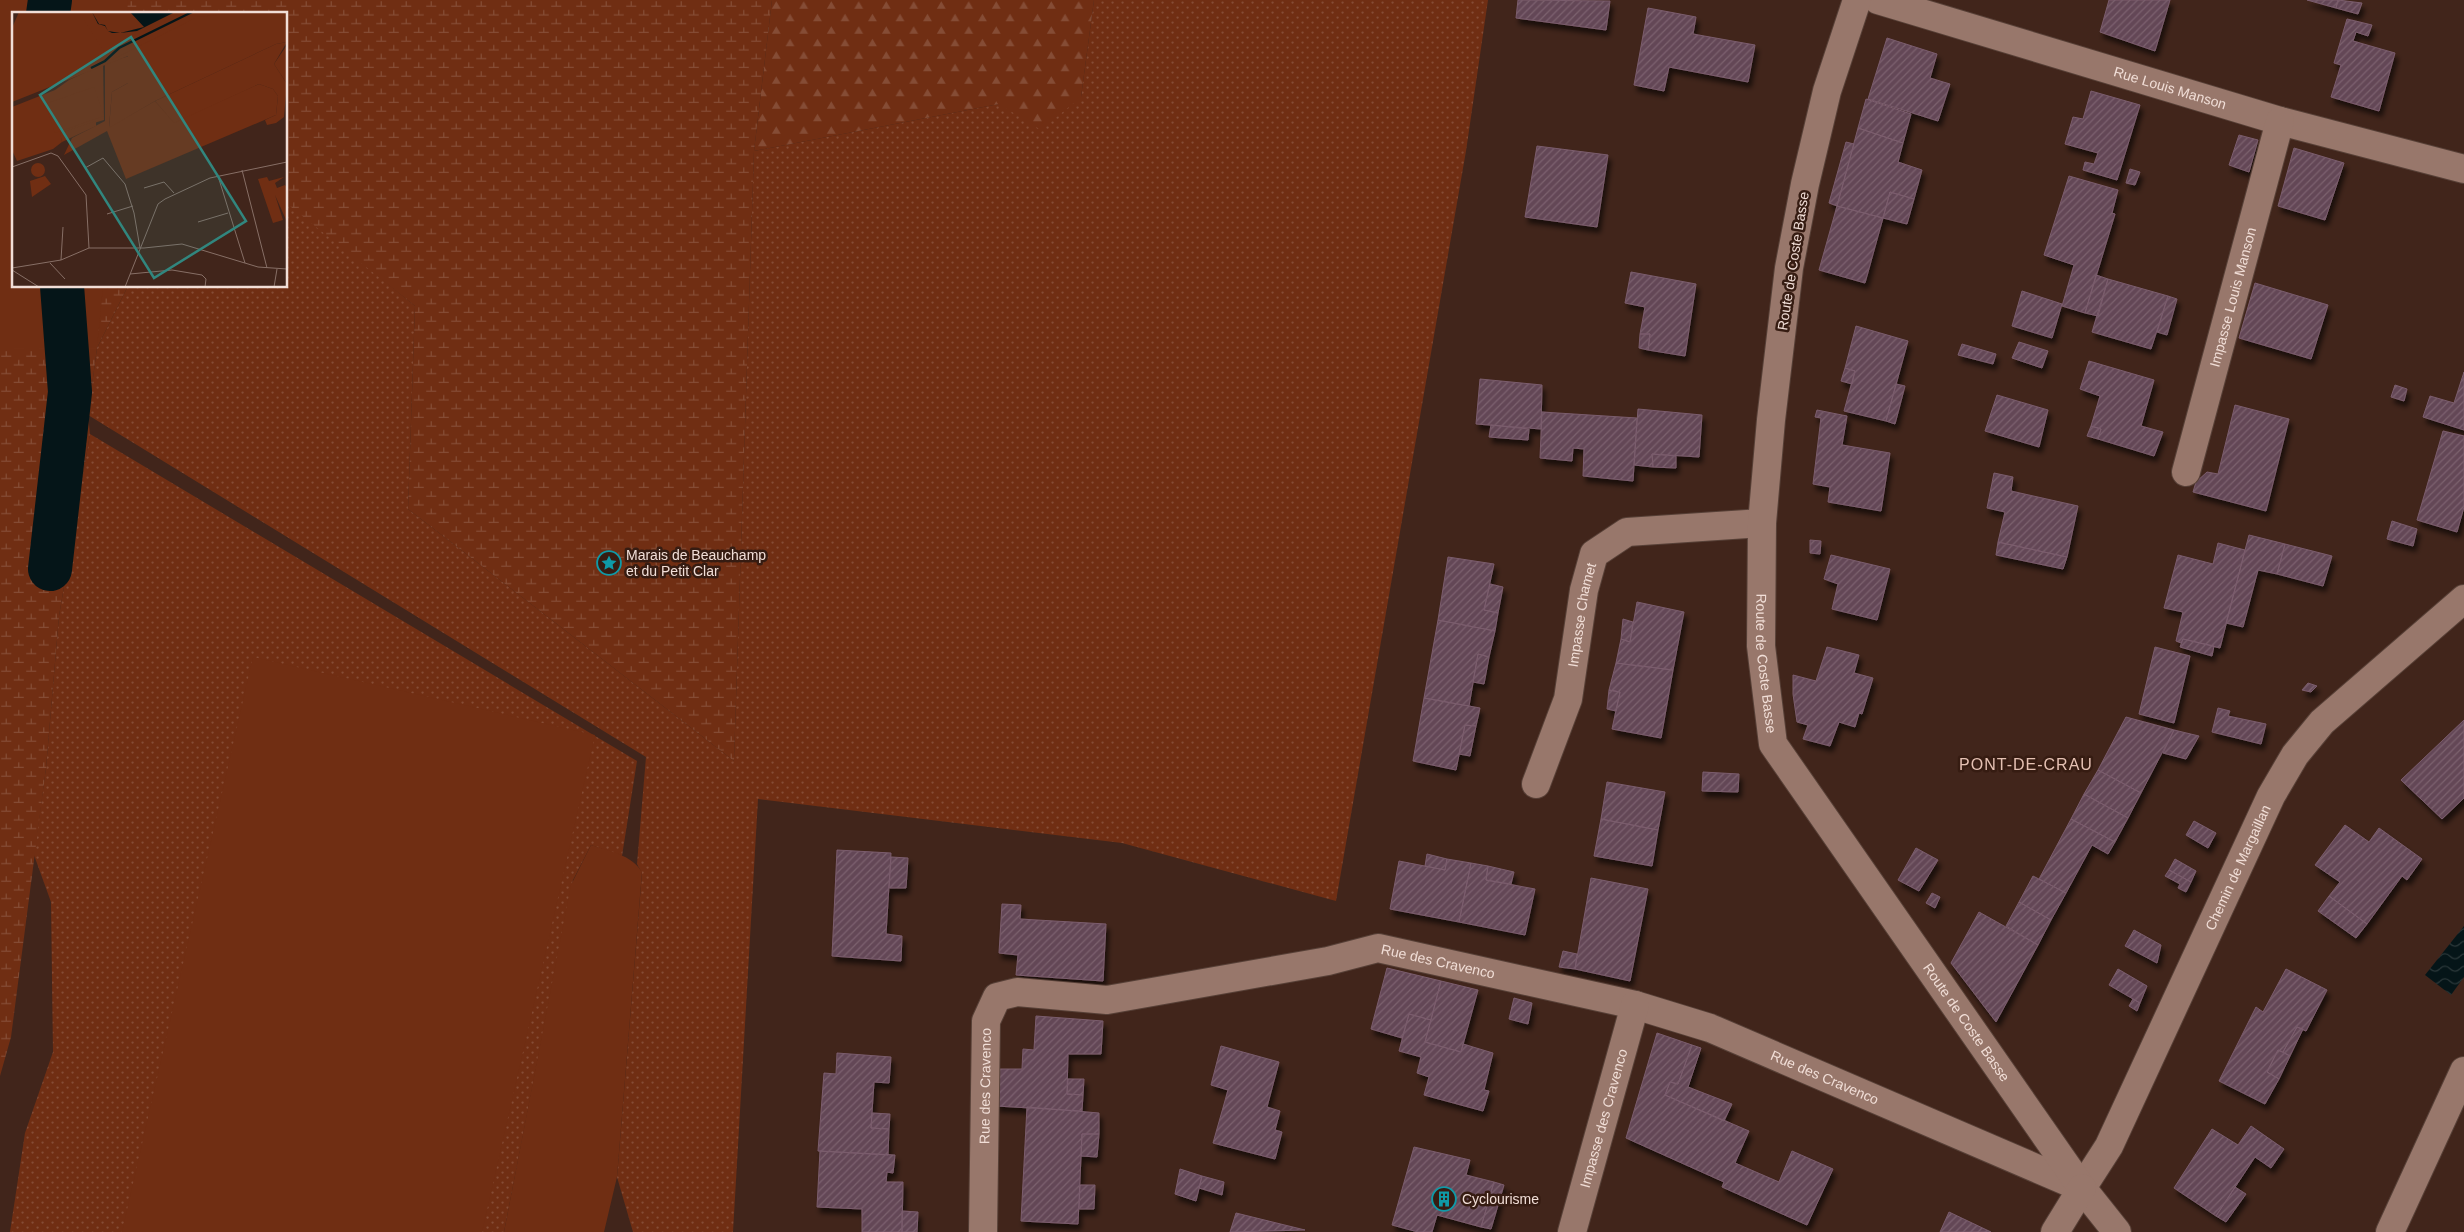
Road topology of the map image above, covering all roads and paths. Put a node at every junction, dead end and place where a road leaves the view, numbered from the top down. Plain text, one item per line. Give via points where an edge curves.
1 (1857, 0) edge
2 (1878, 0) edge
3 (2280, 122) junction
4 (2464, 169) edge
5 (2186, 472) dead end
6 (1762, 522) junction
7 (2464, 599) edge
8 (1536, 784) dead end
9 (1635, 1005) junction
10 (2464, 1071) edge
11 (2082, 1188) junction
12 (983, 1232) edge
13 (1572, 1232) edge
14 (2055, 1232) edge
15 (2118, 1232) edge
16 (2390, 1232) edge

1 - 6 street, Route de Coste Basse via 1827,91 1789,268
2 - 3 street, Rue Louis Manson
3 - 4 street, Rue Louis Manson
3 - 5 street, Impasse Louis Manson
6 - 8 street, Impasse Chamet via 1627,532 1594,554 1584,590 1568,700
6 - 11 street, Route de Coste Basse via 1761,646 1773,744
7 - 11 street, Chemin de Margaillan via 2322,722 2295,755 2271,796 2109,1146
9 - 11 street, Rue des Cravenco via 1710,1028
9 - 12 street, Rue des Cravenco via 1378,948 1328,961 1107,1000 1017,992 997,997 986,1021
9 - 13 street, Impasse des Cravenco
10 - 16 street
11 - 14 street
11 - 15 street, Route de Coste Basse

